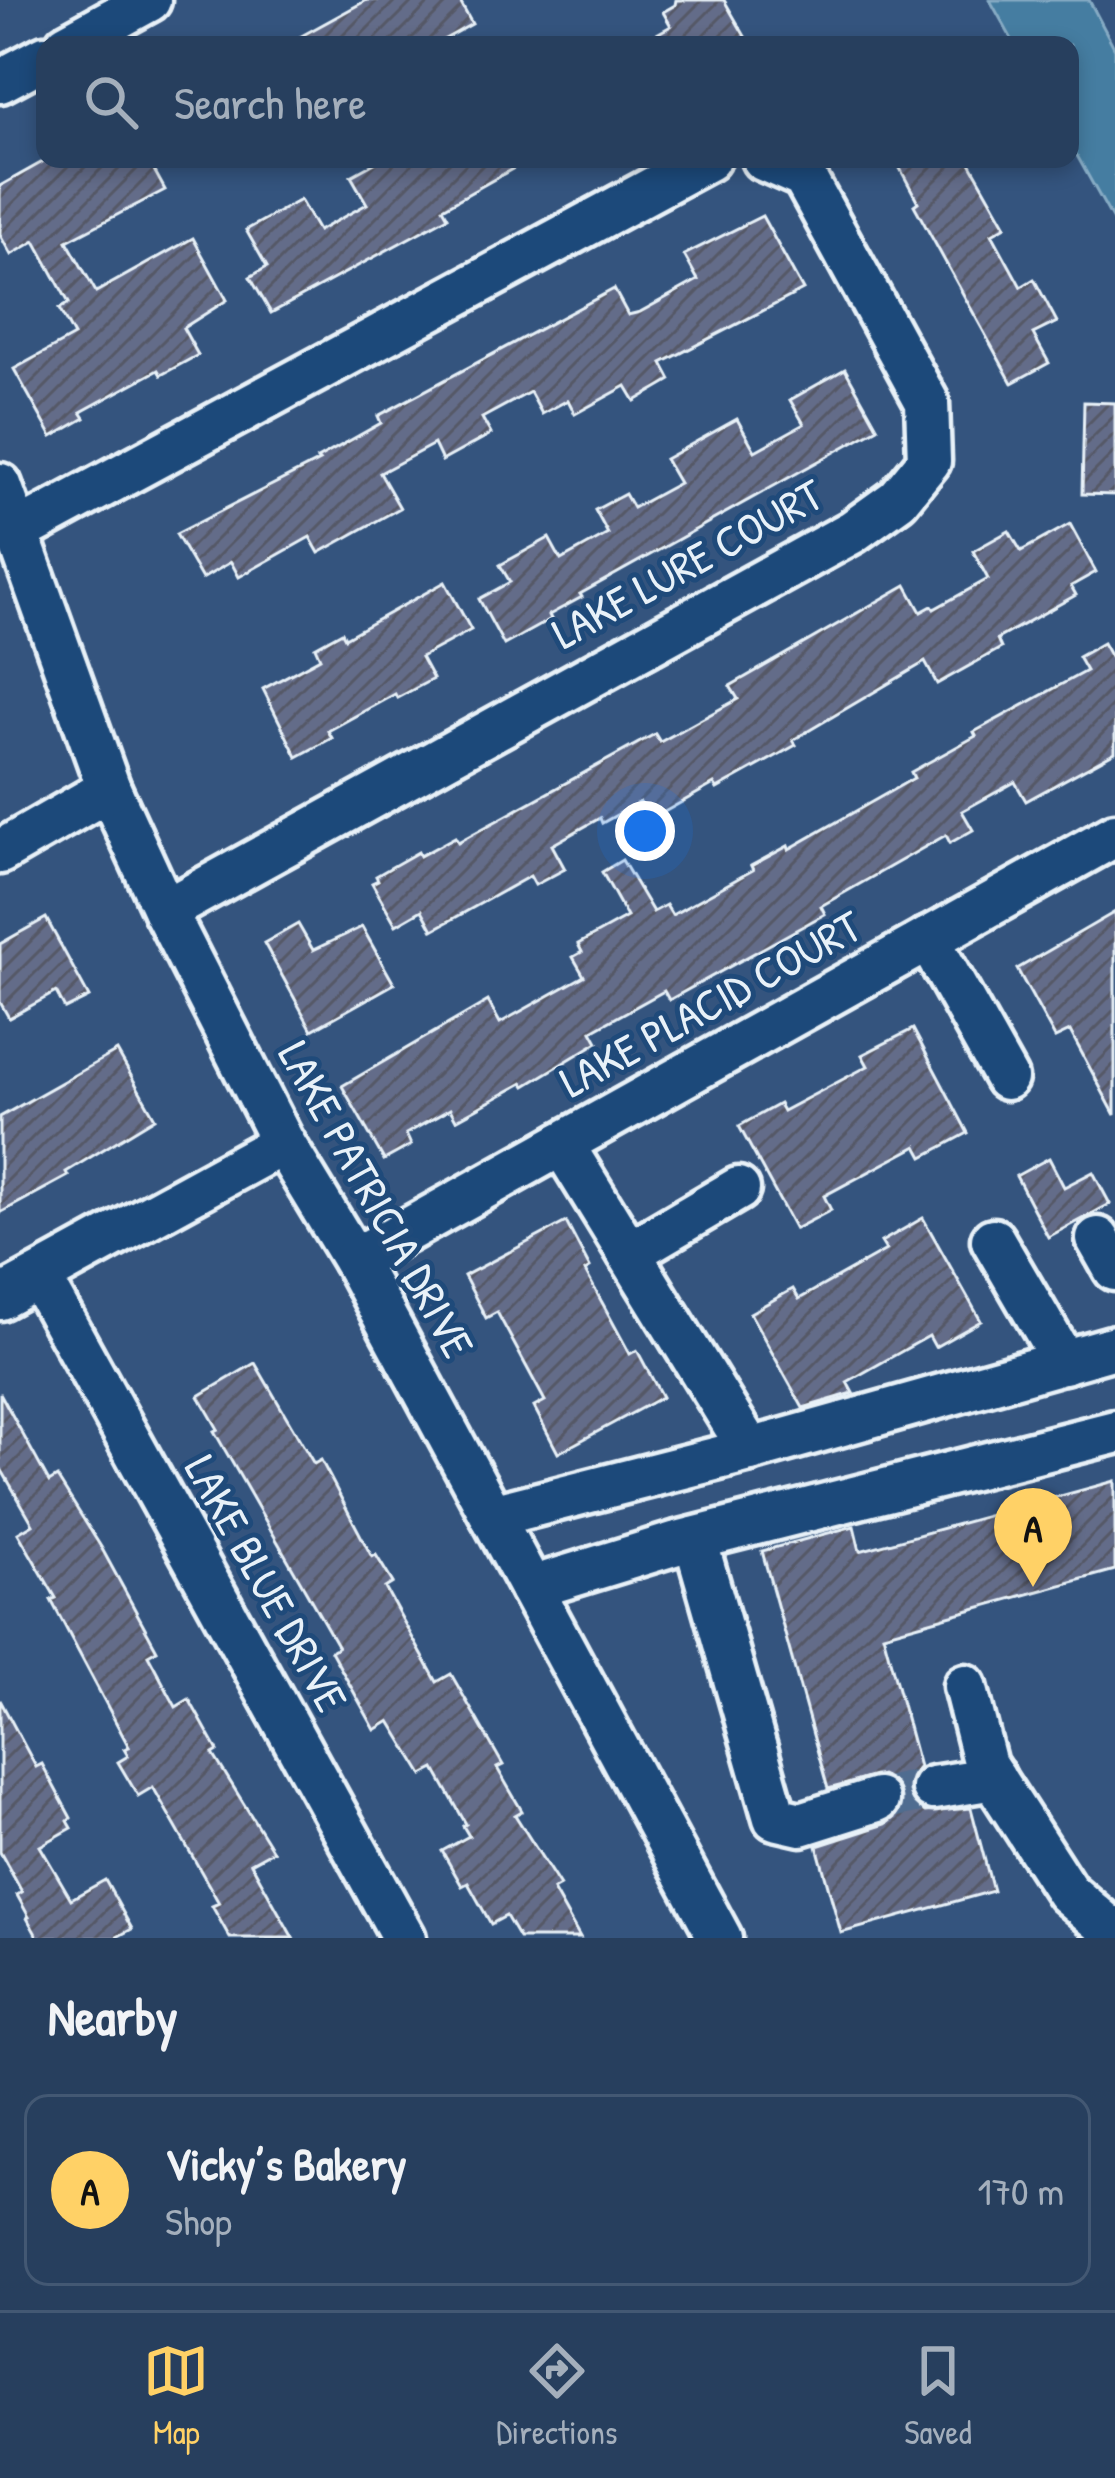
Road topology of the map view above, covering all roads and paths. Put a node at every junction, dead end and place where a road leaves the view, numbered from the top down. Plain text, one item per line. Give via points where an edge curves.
1 (149, 0) edge
2 (83, 36) edge
3 (36, 62) edge
4 (0, 81) edge
5 (691, 168) edge
6 (784, 168) edge
7 (0, 484) edge
8 (19, 531) junction
9 (110, 788) junction
10 (1115, 835) edge
11 (0, 852) edge
12 (165, 910) junction
13 (928, 939) junction
14 (1006, 1078) dead end
15 (283, 1143) junction
16 (562, 1144) junction
17 (738, 1189) dead end
18 (993, 1240) dead end
19 (628, 1253) junction
20 (354, 1260) junction
21 (40, 1276) junction
22 (0, 1298) edge
23 (1115, 1348) edge
24 (1064, 1362) junction
25 (1115, 1432) edge
26 (750, 1450) junction
27 (492, 1516) junction
28 (695, 1539) junction
29 (531, 1588) junction
30 (965, 1686) dead end
31 (994, 1778) junction
32 (933, 1788) tunnel mouth
33 (877, 1800) tunnel mouth
34 (1115, 1933) edge
35 (404, 1938) edge
36 (720, 1938) edge

1 - 2 street
3 - 4 street
5 - 8 street
6 - 12 street, LAKE LURE COURT via 804,177 927,402 929,461 898,499 852,532
7 - 8 street, LAKE PATRICIA DRIVE
8 - 9 street, LAKE PATRICIA DRIVE
9 - 11 street
9 - 12 street, LAKE PATRICIA DRIVE
10 - 13 street, LAKE PLACID COURT
12 - 15 street, LAKE PATRICIA DRIVE
13 - 14 street
13 - 16 street, LAKE PLACID COURT
15 - 20 street, LAKE PATRICIA DRIVE
15 - 21 street
16 - 19 street
16 - 20 street, LAKE PLACID COURT
17 - 19 street
18 - 24 street
19 - 26 street
20 - 27 street, LAKE PATRICIA DRIVE
21 - 22 street
21 - 35 street, LAKE BLUE DRIVE
23 - 24 street
24 - 26 street
25 - 28 street
26 - 27 street
27 - 29 street, LAKE PATRICIA DRIVE
28 - 29 street
28 - 33 street via 775,1818 801,1824
29 - 36 street, LAKE PATRICIA DRIVE
30 - 31 street
31 - 32 street
31 - 34 street via 1067,1892

